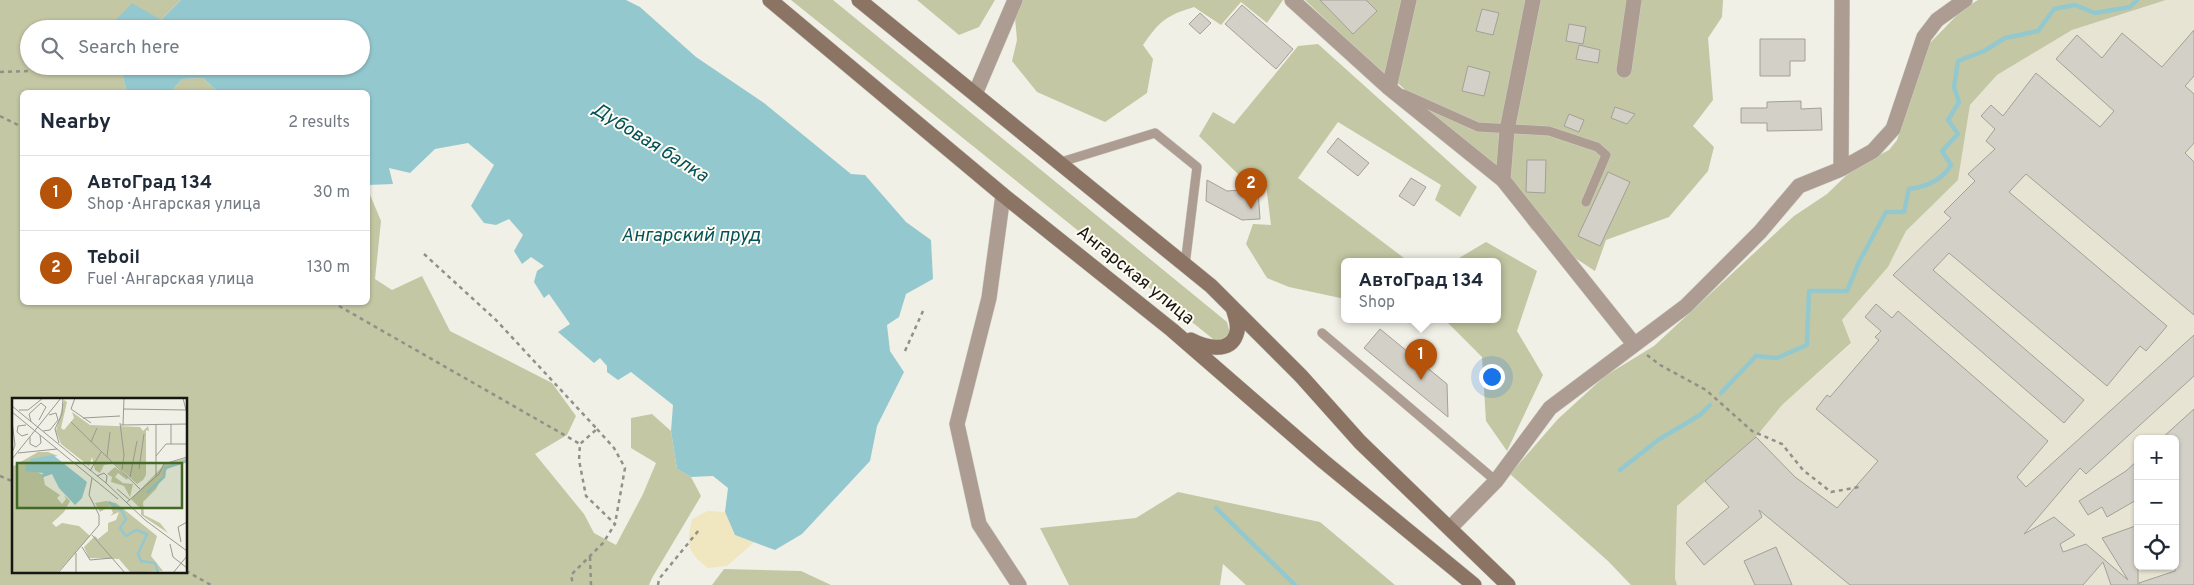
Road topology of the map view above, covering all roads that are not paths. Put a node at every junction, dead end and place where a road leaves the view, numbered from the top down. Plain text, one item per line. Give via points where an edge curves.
1 (770, 0) edge
2 (859, 0) edge
3 (1015, 0) edge
4 (1292, 0) edge
5 (1409, 0) edge
6 (1533, 0) edge
7 (1634, 0) edge
8 (1842, 0) edge
9 (1965, 0) edge
10 (1624, 70) dead end
11 (1389, 88) junction
12 (975, 94) junction
13 (1507, 130) junction
14 (1058, 163) junction
15 (1841, 169) junction
16 (1503, 180) junction
17 (1003, 195) junction
18 (1586, 202) dead end
19 (1185, 265) junction
20 (1233, 307) junction
21 (1172, 330) junction
22 (1322, 333) dead end
23 (1634, 344) junction
24 (1496, 480) junction
25 (1450, 528) junction
26 (1019, 585) edge
27 (1474, 585) edge
28 (1508, 585) edge

1 - 17 main road, Ангарская улица
2 - 12 main road
3 - 12 street
4 - 11 street
5 - 11 street
6 - 13 street
7 - 10 street
8 - 15 street
9 - 15 street via 1937,20 1924,37 1893,129 1873,151
11 - 13 lane via 1478,127
11 - 16 street
12 - 14 main road
13 - 16 street
13 - 18 lane via 1549,131 1597,147 1606,155
14 - 19 main road
14 - 19 lane via 1155,133 1197,168
15 - 23 street via 1798,186 1760,232 1686,306
16 - 23 street
17 - 21 main road, Ангарская улица
17 - 26 street via 989,298 957,424 979,524
19 - 20 main road
20 - 21 main road via 1237,334 1227,344 1206,347
20 - 25 main road via 1360,442
21 - 27 main road, Ангарская улица via 1323,461
22 - 24 lane
23 - 24 street via 1550,408
24 - 25 street
25 - 28 main road

